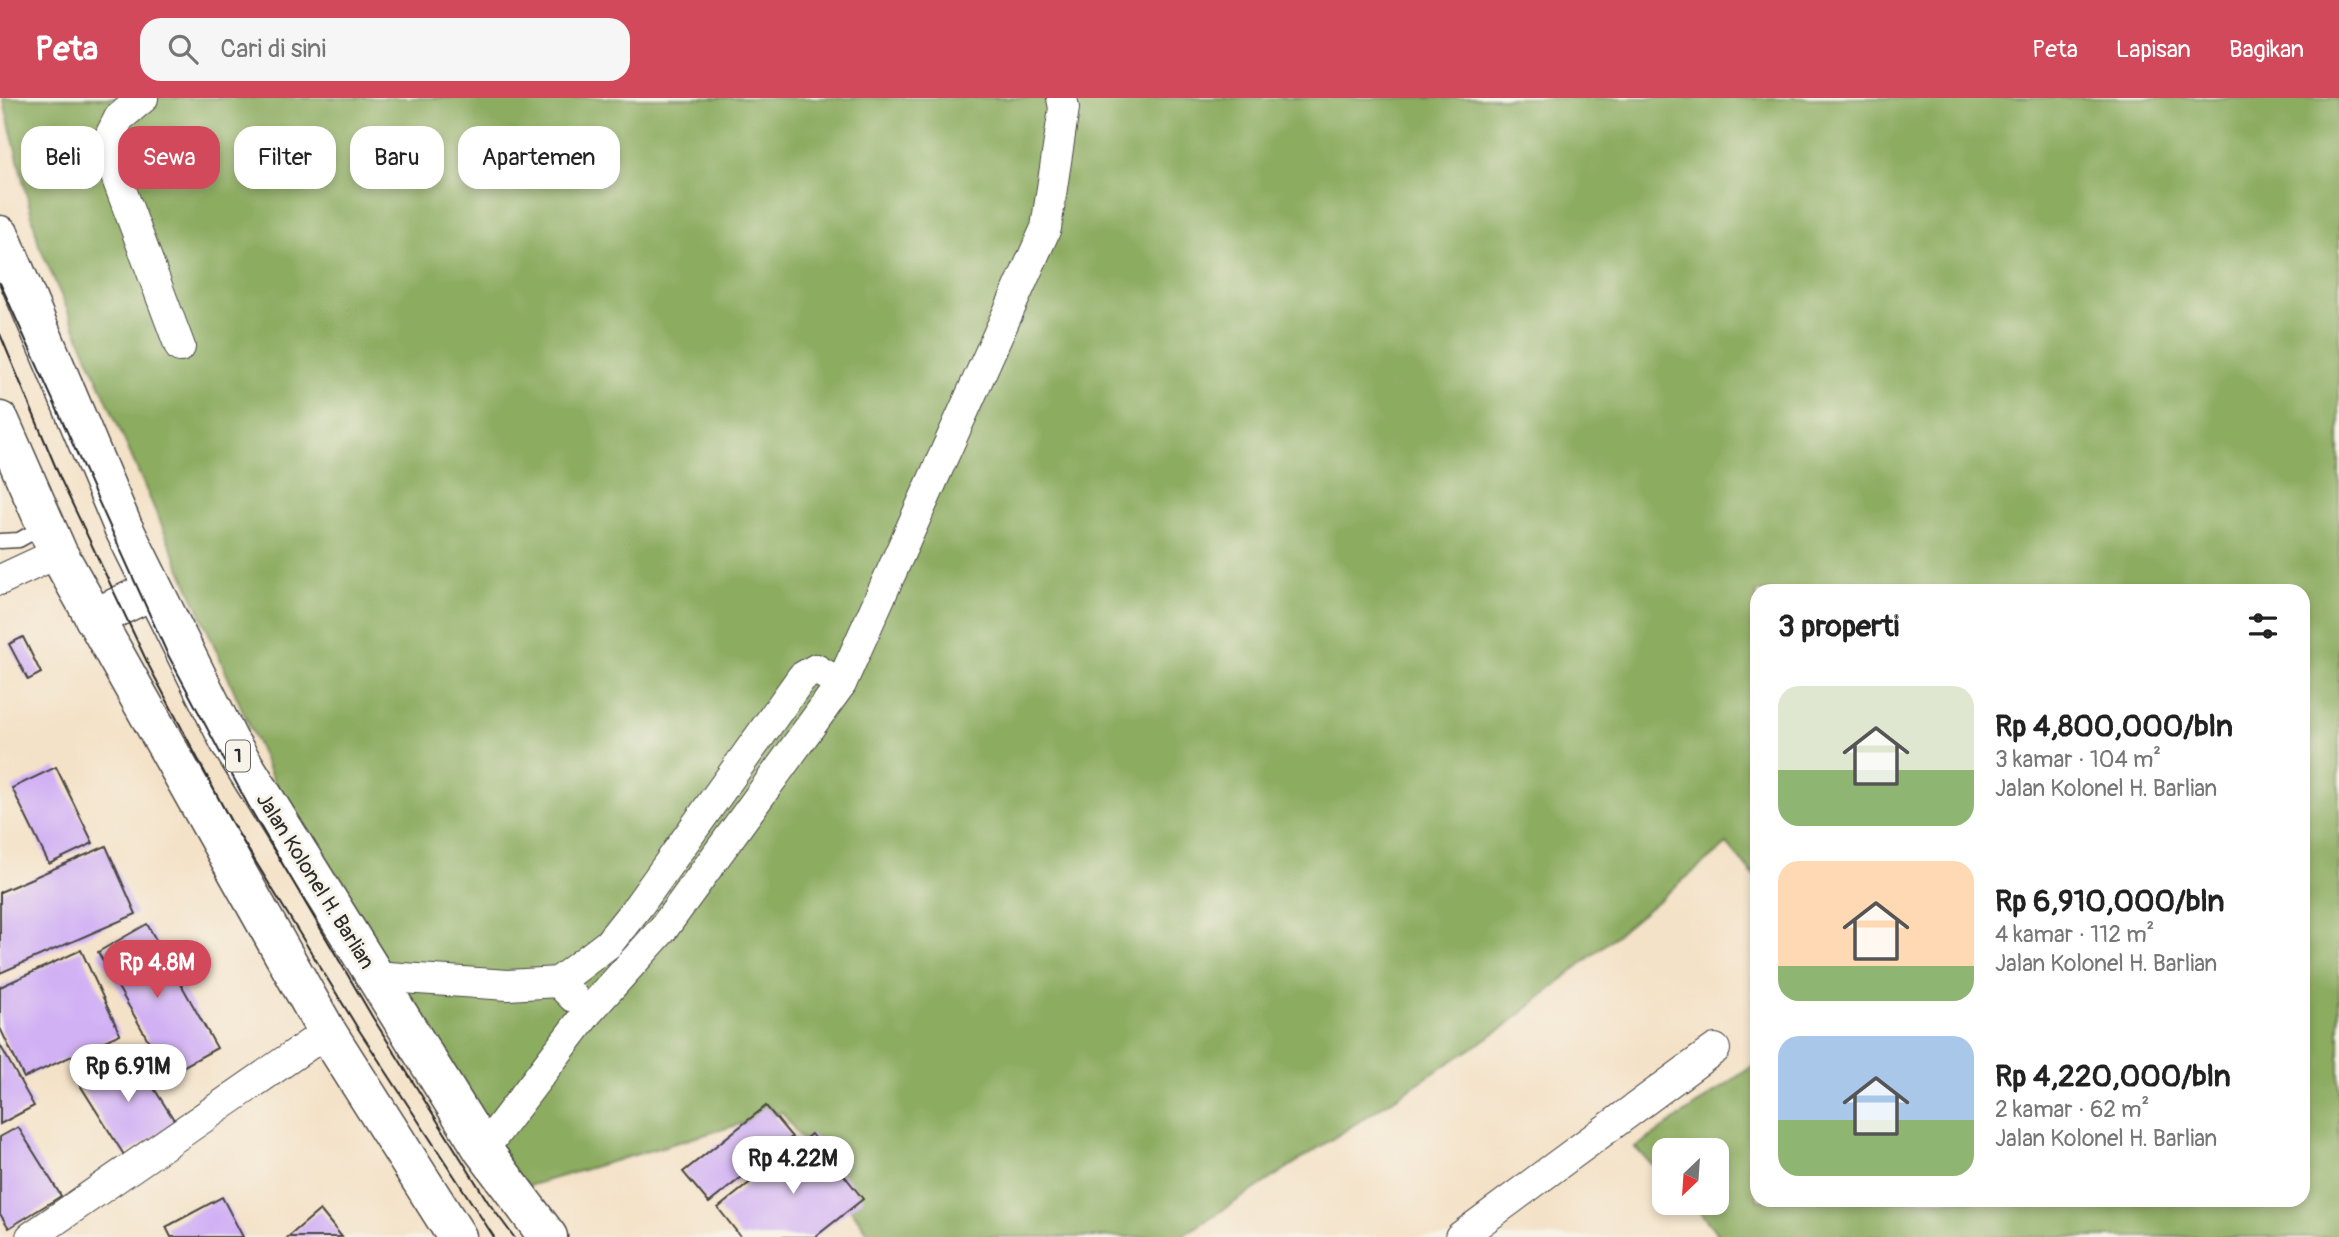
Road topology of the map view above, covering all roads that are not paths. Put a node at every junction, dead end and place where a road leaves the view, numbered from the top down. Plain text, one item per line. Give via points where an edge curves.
1 (143, 98) edge
2 (1062, 98) edge
3 (0, 235) edge
4 (180, 347) dead end
5 (4, 439) edge
6 (52, 539) junction
7 (0, 541) edge
8 (0, 580) edge
9 (153, 590) junction
10 (94, 618) junction
11 (841, 684) junction
12 (373, 976) junction
13 (558, 982) junction
14 (588, 1012) junction
15 (327, 1032) junction
16 (1715, 1049) dead end
17 (483, 1150) junction
18 (452, 1235) edge
19 (31, 1237) edge
20 (548, 1237) edge
21 (1460, 1237) edge

1 - 4 street via 119,118 110,136 117,176
2 - 11 street via 1046,228
3 - 9 highway, Jalan Kolonel H. Barlian / 1
5 - 6 highway
6 - 7 lane
6 - 8 street
6 - 10 highway
9 - 10 highway
9 - 12 highway, Jalan Kolonel H. Barlian / 1 via 229,741
10 - 15 highway
11 - 13 street via 816,669 802,677 608,944
11 - 14 street via 663,929
12 - 13 street via 508,985
12 - 17 highway, Jalan Kolonel H. Barlian / 1
13 - 14 street
14 - 17 street
15 - 18 highway
15 - 19 street
16 - 21 street
17 - 20 highway, Jalan Kolonel H. Barlian / 1

